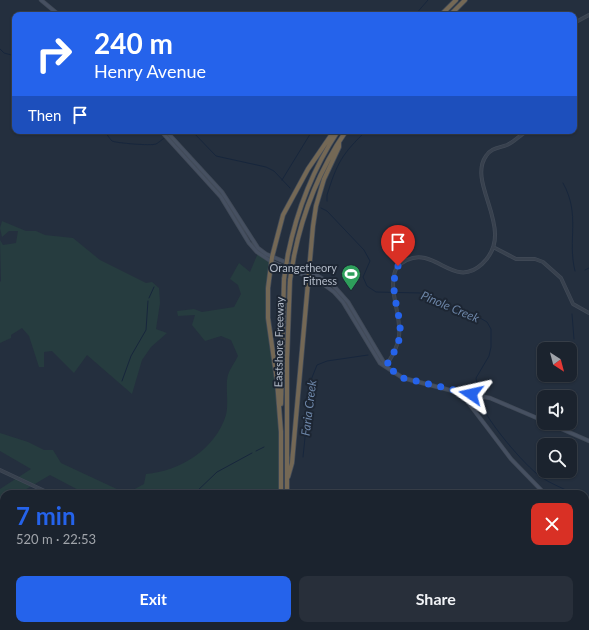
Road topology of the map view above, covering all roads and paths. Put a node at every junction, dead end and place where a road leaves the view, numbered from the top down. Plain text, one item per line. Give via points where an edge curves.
1 (41, 0) edge
2 (456, 0) edge
3 (465, 0) edge
4 (55, 12) edge
5 (444, 12) edge
6 (453, 12) edge
7 (589, 15) edge
8 (577, 21) edge
9 (166, 134) edge
10 (332, 134) edge
11 (336, 134) edge
12 (344, 134) edge
13 (523, 134) edge
14 (171, 139) junction
15 (339, 142) junction
16 (493, 247) junction
17 (272, 256) junction
18 (272, 262) junction
19 (309, 272) junction
20 (309, 277) junction
21 (589, 313) edge
22 (386, 366) junction
23 (461, 393) junction
24 (477, 396) junction
25 (471, 406) junction
26 (537, 418) edge
27 (564, 430) edge
28 (281, 432) junction
29 (589, 441) edge
30 (0, 470) edge
31 (288, 477) junction
32 (42, 490) edge
33 (281, 490) edge
34 (287, 490) edge
35 (541, 490) edge

1 - 4 main road
2 - 5 highway
3 - 6 highway
7 - 8 street
9 - 14 main road
10 - 17 highway via 308,169 283,215
11 - 28 highway, Eastshore Freeway, bridge via 309,185 295,222 288,254 284,279 281,345
12 - 15 highway, Eastshore Freeway
13 - 16 street via 507,145 495,148 482,162 480,173 494,224
14 - 17 main road via 222,192 253,242
14 - 18 main road via 221,197 249,244
15 - 19 highway via 316,206
15 - 31 highway, Eastshore Freeway, bridge via 328,158 308,205 290,280 287,359
16 - 21 street via 516,259 535,259 543,262 561,278 573,304
16 - 22 street via 488,258 480,266 457,273 428,258 418,256 409,258 398,266 394,275 394,300 400,336
17 - 18 highway
17 - 19 main road
18 - 20 main road
18 - 28 highway via 268,288 268,318
19 - 20 highway
19 - 22 main road via 324,279 343,295
20 - 22 main road via 326,286 343,302 372,352 380,363
20 - 31 highway via 292,463
22 - 23 main road via 403,378
23 - 24 main road
23 - 25 main road
24 - 25 main road via 473,397
24 - 26 main road via 490,398
25 - 35 main road via 511,459
27 - 29 main road
28 - 33 highway, Eastshore Freeway
30 - 32 street
31 - 34 highway, Eastshore Freeway

